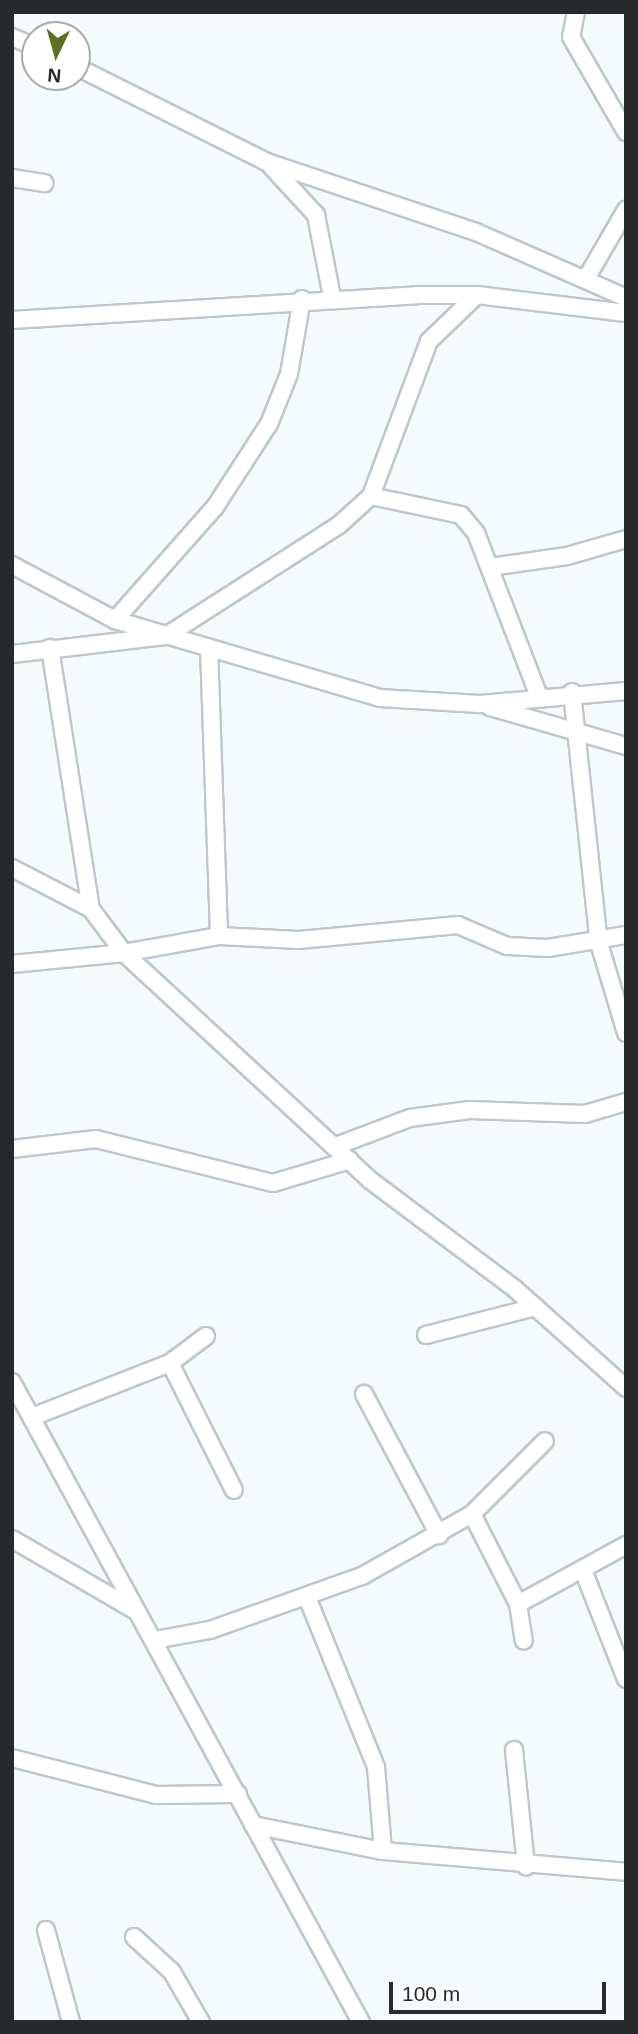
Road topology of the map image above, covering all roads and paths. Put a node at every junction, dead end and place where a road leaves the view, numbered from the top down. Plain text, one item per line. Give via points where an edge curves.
1 (576, 12) edge
2 (91, 73) edge
3 (626, 132) edge
4 (267, 162) junction
5 (12, 178) edge
6 (45, 183) dead end
7 (626, 209) edge
8 (587, 277) junction
9 (477, 295) junction
10 (332, 297) junction
11 (626, 298) edge
12 (302, 299) junction
13 (626, 313) edge
14 (12, 320) edge
15 (371, 496) junction
16 (626, 539) edge
17 (12, 565) edge
18 (490, 567) junction
19 (115, 620) junction
20 (166, 635) junction
21 (50, 648) junction
22 (209, 648) junction
23 (12, 654) edge
24 (626, 691) edge
25 (572, 692) junction
26 (539, 696) junction
27 (480, 704) junction
28 (575, 728) junction
29 (626, 746) edge
30 (12, 868) edge
31 (91, 909) junction
32 (626, 935) edge
33 (219, 936) junction
34 (600, 943) junction
35 (124, 953) junction
36 (12, 964) edge
37 (626, 1032) edge
38 (626, 1102) edge
39 (336, 1146) junction
40 (12, 1149) edge
41 (350, 1160) junction
42 (535, 1307) junction
43 (426, 1335) dead end
44 (206, 1336) dead end
45 (170, 1363) junction
46 (12, 1381) edge
47 (625, 1385) edge
48 (364, 1394) dead end
49 (32, 1417) junction
50 (545, 1441) dead end
51 (234, 1490) dead end
52 (472, 1514) junction
53 (439, 1535) junction
54 (12, 1539) edge
55 (626, 1545) edge
56 (583, 1570) junction
57 (307, 1597) junction
58 (518, 1604) junction
59 (136, 1611) junction
60 (155, 1640) junction
61 (524, 1641) dead end
62 (626, 1679) edge
63 (514, 1750) dead end
64 (12, 1758) edge
65 (237, 1794) junction
66 (253, 1825) junction
67 (383, 1851) junction
68 (526, 1866) junction
69 (626, 1872) edge
70 (46, 1930) dead end
71 (134, 1937) dead end
72 (71, 2022) edge
73 (201, 2022) edge
74 (361, 2022) edge

1 - 3 street via 571,37
2 - 4 street
4 - 8 street
4 - 10 street via 316,215
5 - 6 street
7 - 8 street
8 - 11 street
9 - 10 street
9 - 13 street
9 - 15 street via 429,341
10 - 12 street
12 - 14 street
12 - 19 street via 289,374 269,424 215,507
15 - 18 street via 461,516
15 - 20 street via 339,525
16 - 18 street via 567,556
17 - 19 street
18 - 26 street
19 - 20 street
20 - 21 street
20 - 22 street
21 - 23 street
21 - 31 street
22 - 27 street via 380,698
22 - 33 street
24 - 25 street
25 - 26 street
25 - 28 street
26 - 27 street
27 - 28 street
28 - 29 street
28 - 34 street
30 - 31 street
31 - 35 street
32 - 34 street
33 - 34 street via 299,940 458,925 507,946
33 - 35 street
34 - 37 street
35 - 36 street
35 - 39 street
38 - 39 street via 586,1114 457,1111 384,1126
39 - 41 street
40 - 41 street via 96,1139 273,1183
41 - 42 street
42 - 43 street
42 - 47 street
44 - 45 street
45 - 49 street
45 - 51 street
46 - 49 street
48 - 53 street
49 - 59 street
50 - 52 street
52 - 53 street
52 - 58 street
53 - 57 street
54 - 59 street
55 - 56 street
56 - 58 street
56 - 62 street
57 - 60 street via 210,1630
57 - 67 street via 376,1767
58 - 61 street
59 - 60 street
60 - 65 street
63 - 68 street
64 - 65 street via 156,1795
65 - 66 street
66 - 67 street
66 - 74 street
67 - 68 street
68 - 69 street
70 - 72 street
71 - 73 street via 172,1972

